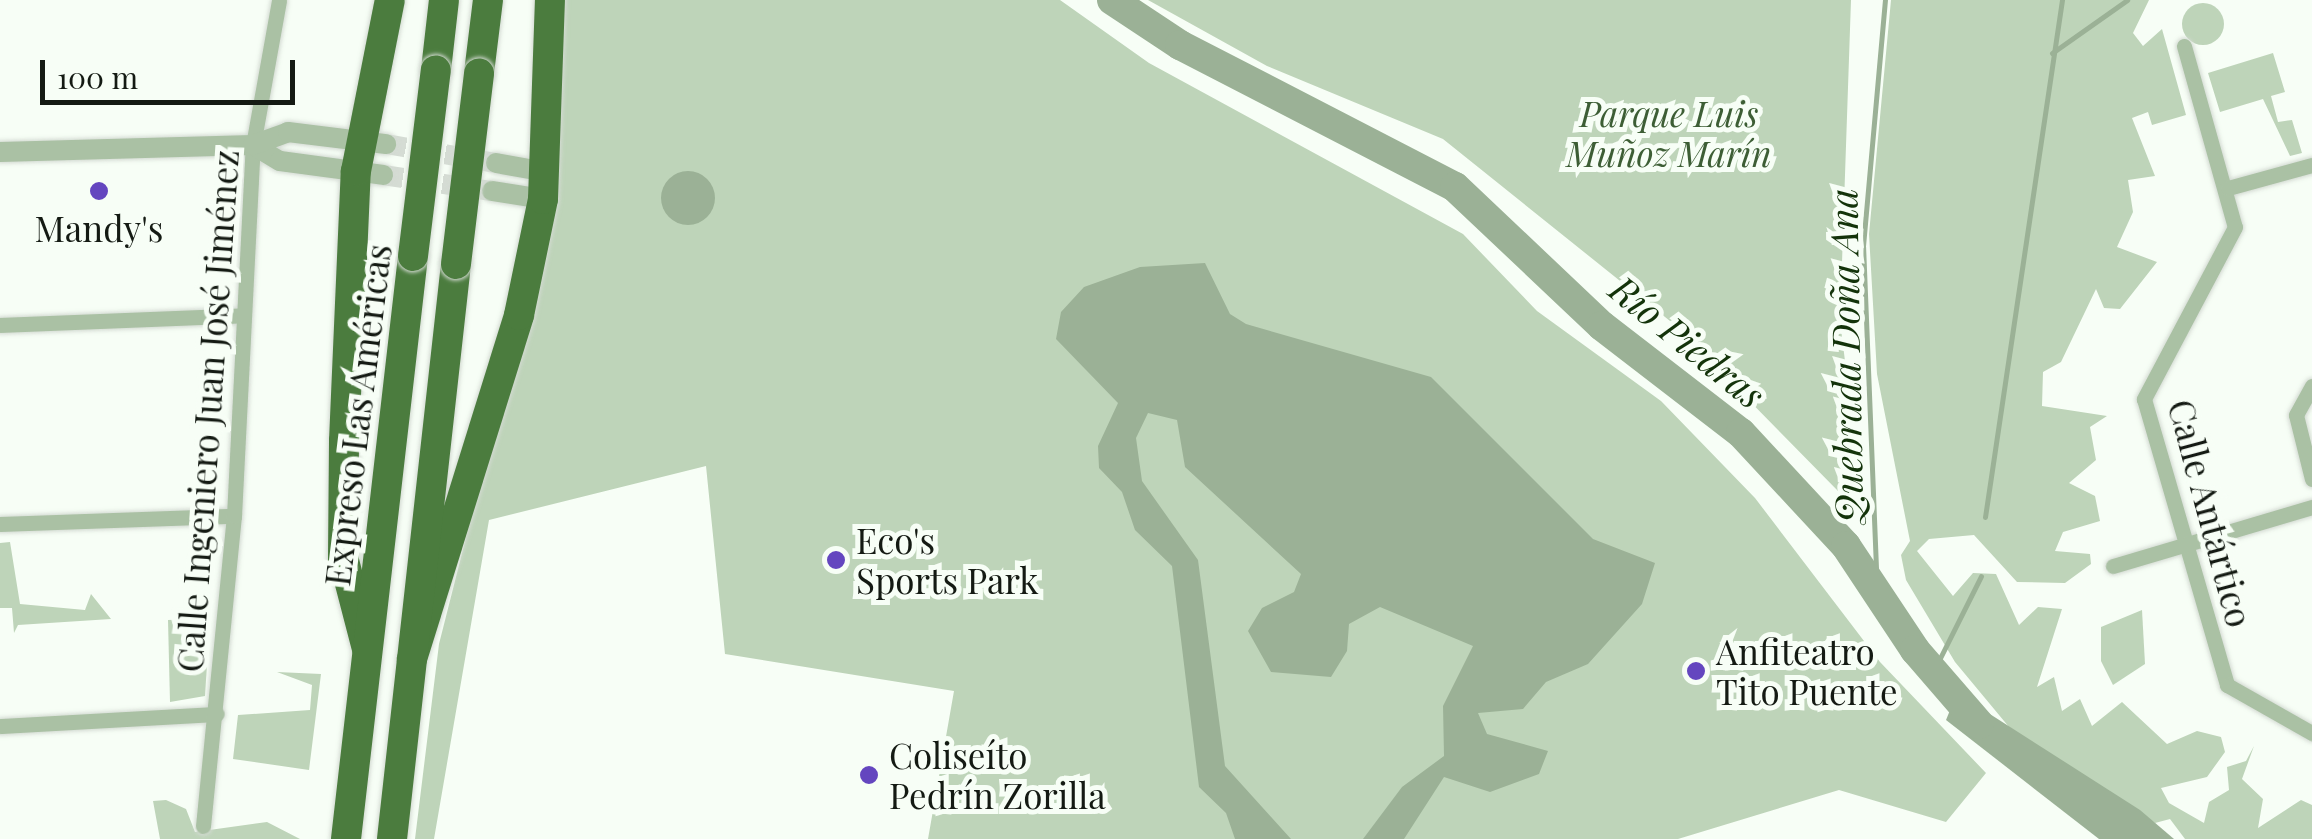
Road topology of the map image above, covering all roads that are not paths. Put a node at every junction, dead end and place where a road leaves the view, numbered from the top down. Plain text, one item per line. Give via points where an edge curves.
1 (279, 0) edge
2 (390, 0) edge
3 (444, 0) edge
4 (488, 0) edge
5 (550, 0) edge
6 (2184, 46) dead end
7 (374, 142) junction
8 (253, 145) junction
9 (0, 152) edge
10 (496, 163) tunnel mouth
11 (2312, 165) edge
12 (370, 173) junction
13 (545, 185) junction
14 (2228, 188) junction
15 (492, 192) tunnel mouth
16 (244, 315) junction
17 (0, 325) edge
18 (2312, 386) edge
19 (2312, 479) edge
20 (2312, 507) edge
21 (234, 516) junction
22 (0, 524) edge
23 (2184, 542) junction
24 (2114, 566) dead end
25 (367, 649) junction
26 (412, 659) junction
27 (217, 714) junction
28 (0, 726) edge
29 (2312, 733) edge
30 (203, 826) dead end
31 (346, 839) edge
32 (392, 839) edge

1 - 8 street, Calle Ingeniero Juan José Jiménez
2 - 7 highway
3 - 25 highway, Expreso Las Américas, bridge
4 - 26 highway, bridge
5 - 13 highway
6 - 14 street, Calle Antártico
7 - 8 street via 288,132
7 - 12 highway
8 - 9 street
8 - 12 street via 280,161
8 - 16 street, Calle Ingeniero Juan José Jiménez
10 - 13 street
11 - 14 street
12 - 25 highway via 343,557
13 - 15 street
13 - 26 highway via 518,315
14 - 23 street, Calle Antártico via 2234,227 2144,399
16 - 17 street
16 - 21 street, Calle Ingeniero Juan José Jiménez
18 - 19 street via 2296,415
20 - 23 street
21 - 22 street
21 - 27 street, Calle Ingeniero Juan José Jiménez
23 - 24 street
23 - 29 street, Calle Antártico via 2227,685
25 - 31 highway, Expreso Las Américas
26 - 32 highway
27 - 28 street
27 - 30 street, Calle Ingeniero Juan José Jiménez

